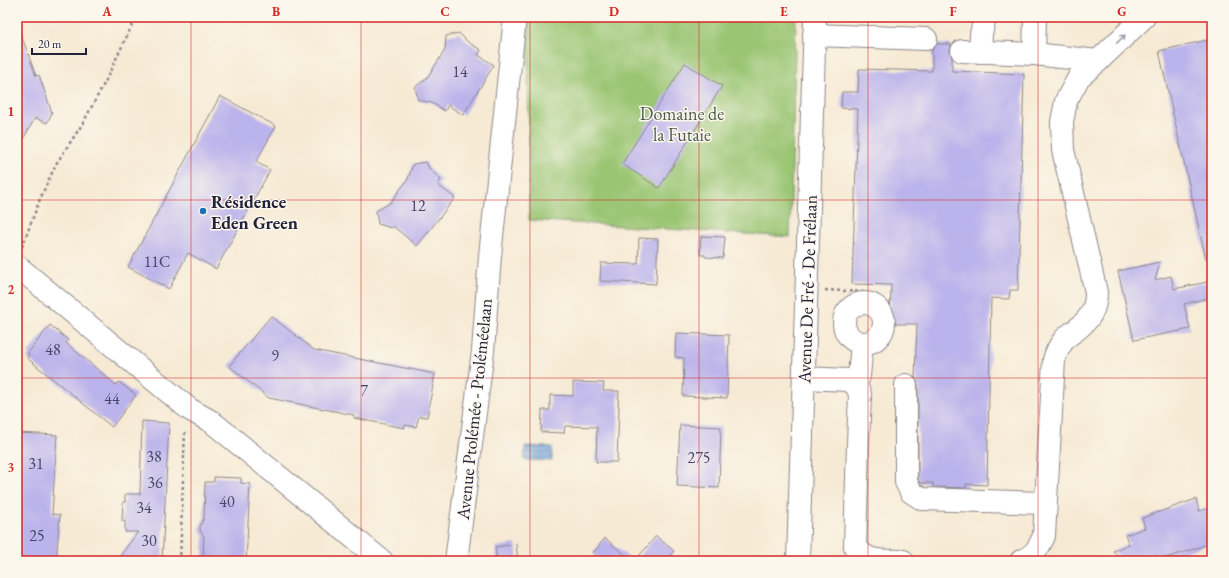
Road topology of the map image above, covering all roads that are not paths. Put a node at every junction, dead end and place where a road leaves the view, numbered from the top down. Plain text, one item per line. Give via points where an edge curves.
1 (515, 17) edge
2 (985, 17) edge
3 (1035, 17) edge
4 (1144, 17) edge
5 (815, 26) edge
6 (926, 39) dead end
7 (1034, 54) junction
8 (1098, 61) junction
9 (18, 260) edge
10 (862, 343) dead end
11 (804, 378) junction
12 (856, 385) junction
13 (906, 385) dead end
14 (1045, 503) junction
15 (854, 554) edge
16 (382, 561) edge
17 (456, 561) edge
18 (798, 561) edge
19 (903, 561) edge
20 (1021, 561) edge

1 - 17 street, Avenue Ptolémée - Ptoléméelaan via 490,256 484,351
2 - 7 street via 981,34 971,52
3 - 7 street
8 -> 4 street
5 - 6 street
5 - 11 street, Avenue De Fré - De Frélaan
7 - 8 street
8 - 14 street via 1079,77 1066,102 1062,122 1063,150 1096,292 1096,304 1084,324 1064,338 1054,360
9 - 16 street via 189,409 212,422
10 - 12 street
11 - 12 street via 848,380
11 - 18 street, Avenue De Fré - De Frélaan
12 - 15 street via 860,394
13 - 14 street via 906,482 910,492 922,498
14 - 20 street via 1044,536 1030,557
15 - 19 street via 860,554 870,560

